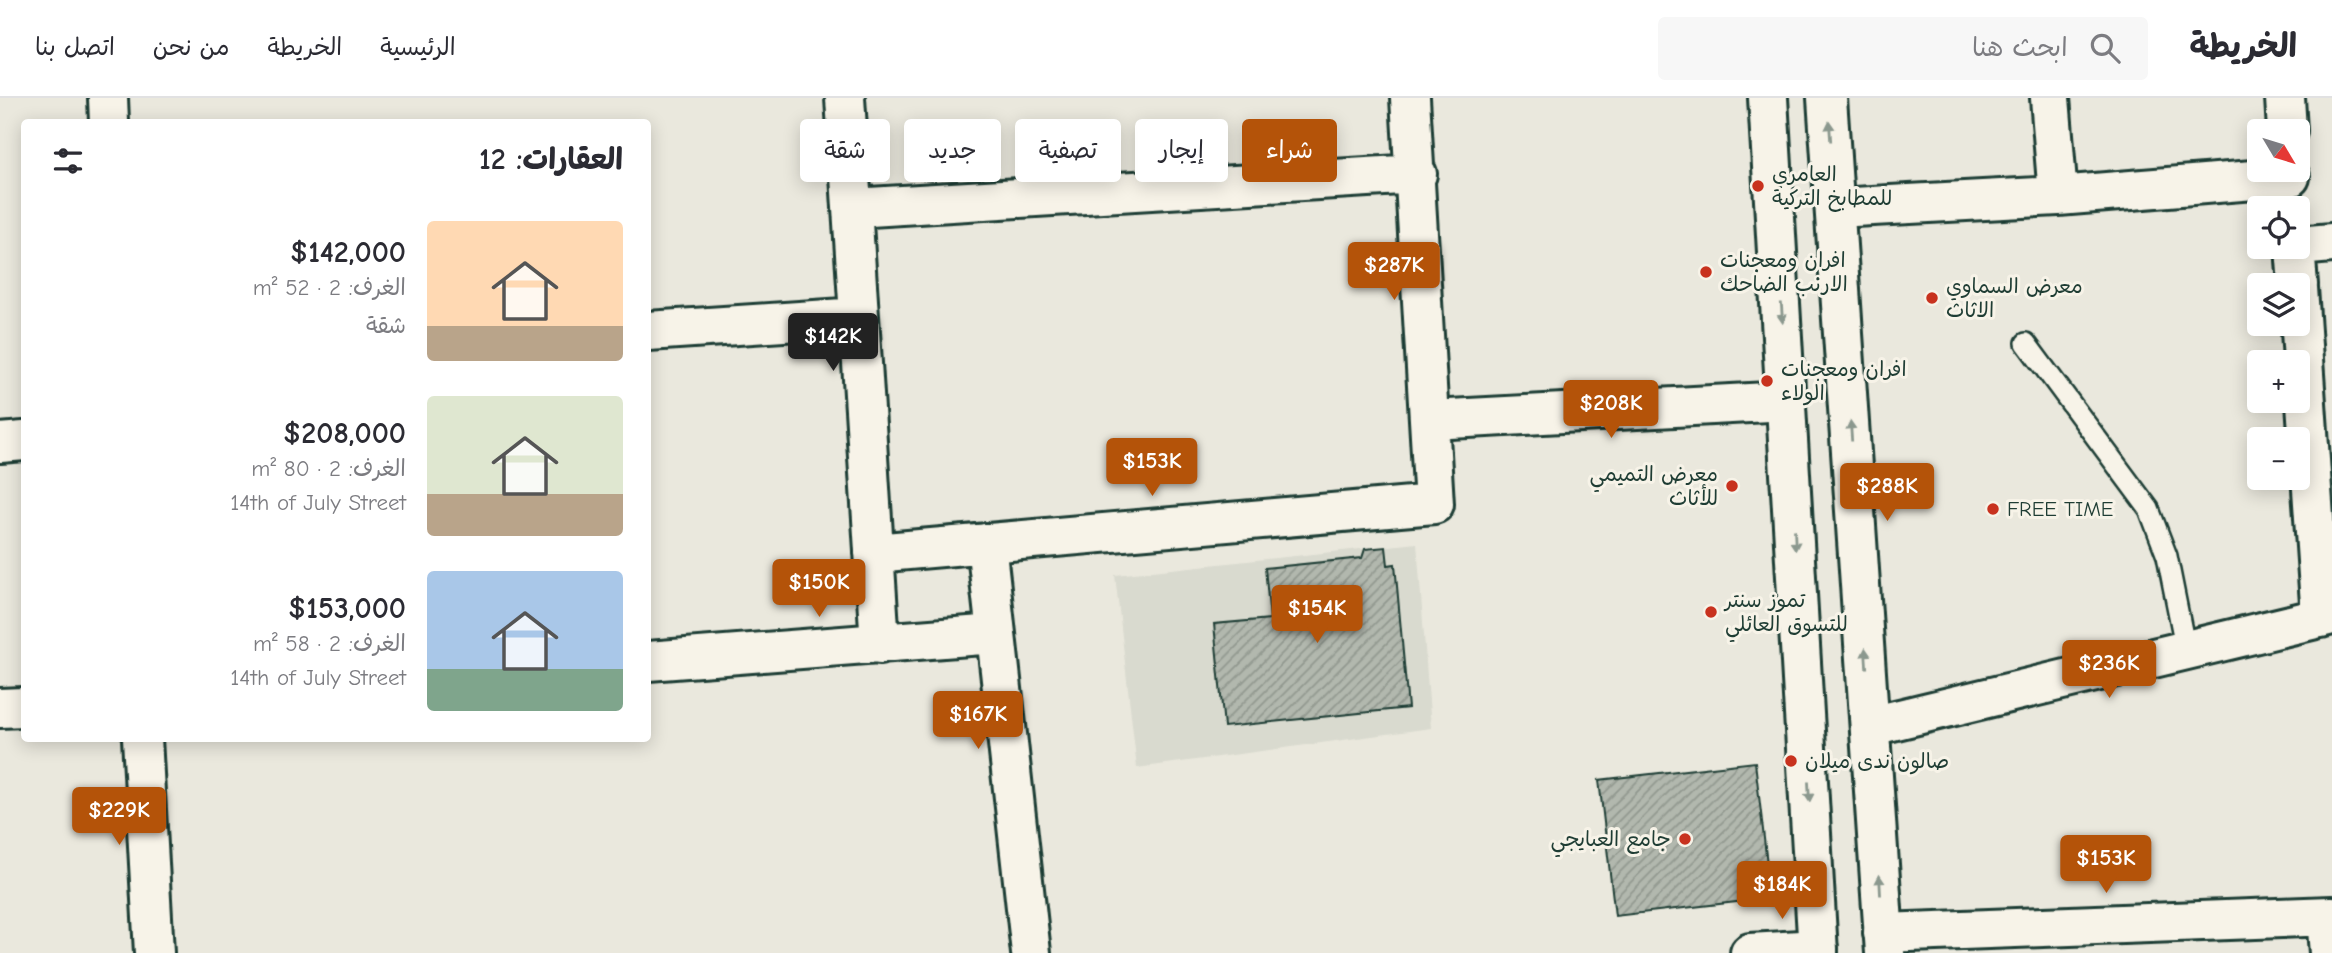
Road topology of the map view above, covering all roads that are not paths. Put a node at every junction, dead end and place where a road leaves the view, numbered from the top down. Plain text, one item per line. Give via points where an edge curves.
1 (108, 98) edge
2 (845, 98) edge
3 (1410, 98) edge
4 (1768, 98) edge
5 (1827, 98) edge
6 (2050, 98) edge
7 (2285, 98) edge
8 (109, 119) edge
9 (2286, 119) edge
10 (1417, 174) junction
11 (2291, 185) edge
12 (2058, 196) junction
13 (853, 208) junction
14 (1835, 208) junction
15 (2332, 243) edge
16 (2310, 245) edge
17 (859, 317) junction
18 (651, 331) edge
19 (2302, 336) edge
20 (2026, 343) dead end
21 (1787, 401) junction
22 (1431, 420) junction
23 (21, 441) edge
24 (0, 443) edge
25 (986, 543) junction
26 (874, 552) junction
27 (2326, 617) edge
28 (995, 634) junction
29 (880, 644) junction
30 (2186, 651) junction
31 (651, 661) edge
32 (21, 707) edge
33 (0, 708) edge
34 (1871, 726) junction
35 (142, 742) edge
36 (2329, 929) edge
37 (1884, 943) edge
38 (1818, 951) edge
39 (154, 953) edge
40 (1031, 953) edge
41 (1750, 953) edge

1 - 8 street
2 - 13 street
3 - 10 street
4 -> 21 street
14 -> 5 street
6 - 12 street
7 - 9 street
10 - 13 street
10 - 22 street
11 - 12 street
12 - 14 street
13 - 17 street
34 -> 14 street
15 - 16 street
17 - 18 street
17 - 26 street
19 - 27 street
20 - 30 lane via 2149,509 2166,556
21 - 22 street
21 -> 38 street
22 - 25 street via 1434,503
23 - 24 street
25 - 26 street
25 - 28 street
26 - 29 street
27 - 30 street
28 - 29 street
28 - 40 street
29 - 31 street
30 - 34 street
32 - 33 street
37 -> 34 street
35 - 39 street
36 - 37 street
38 - 41 street

